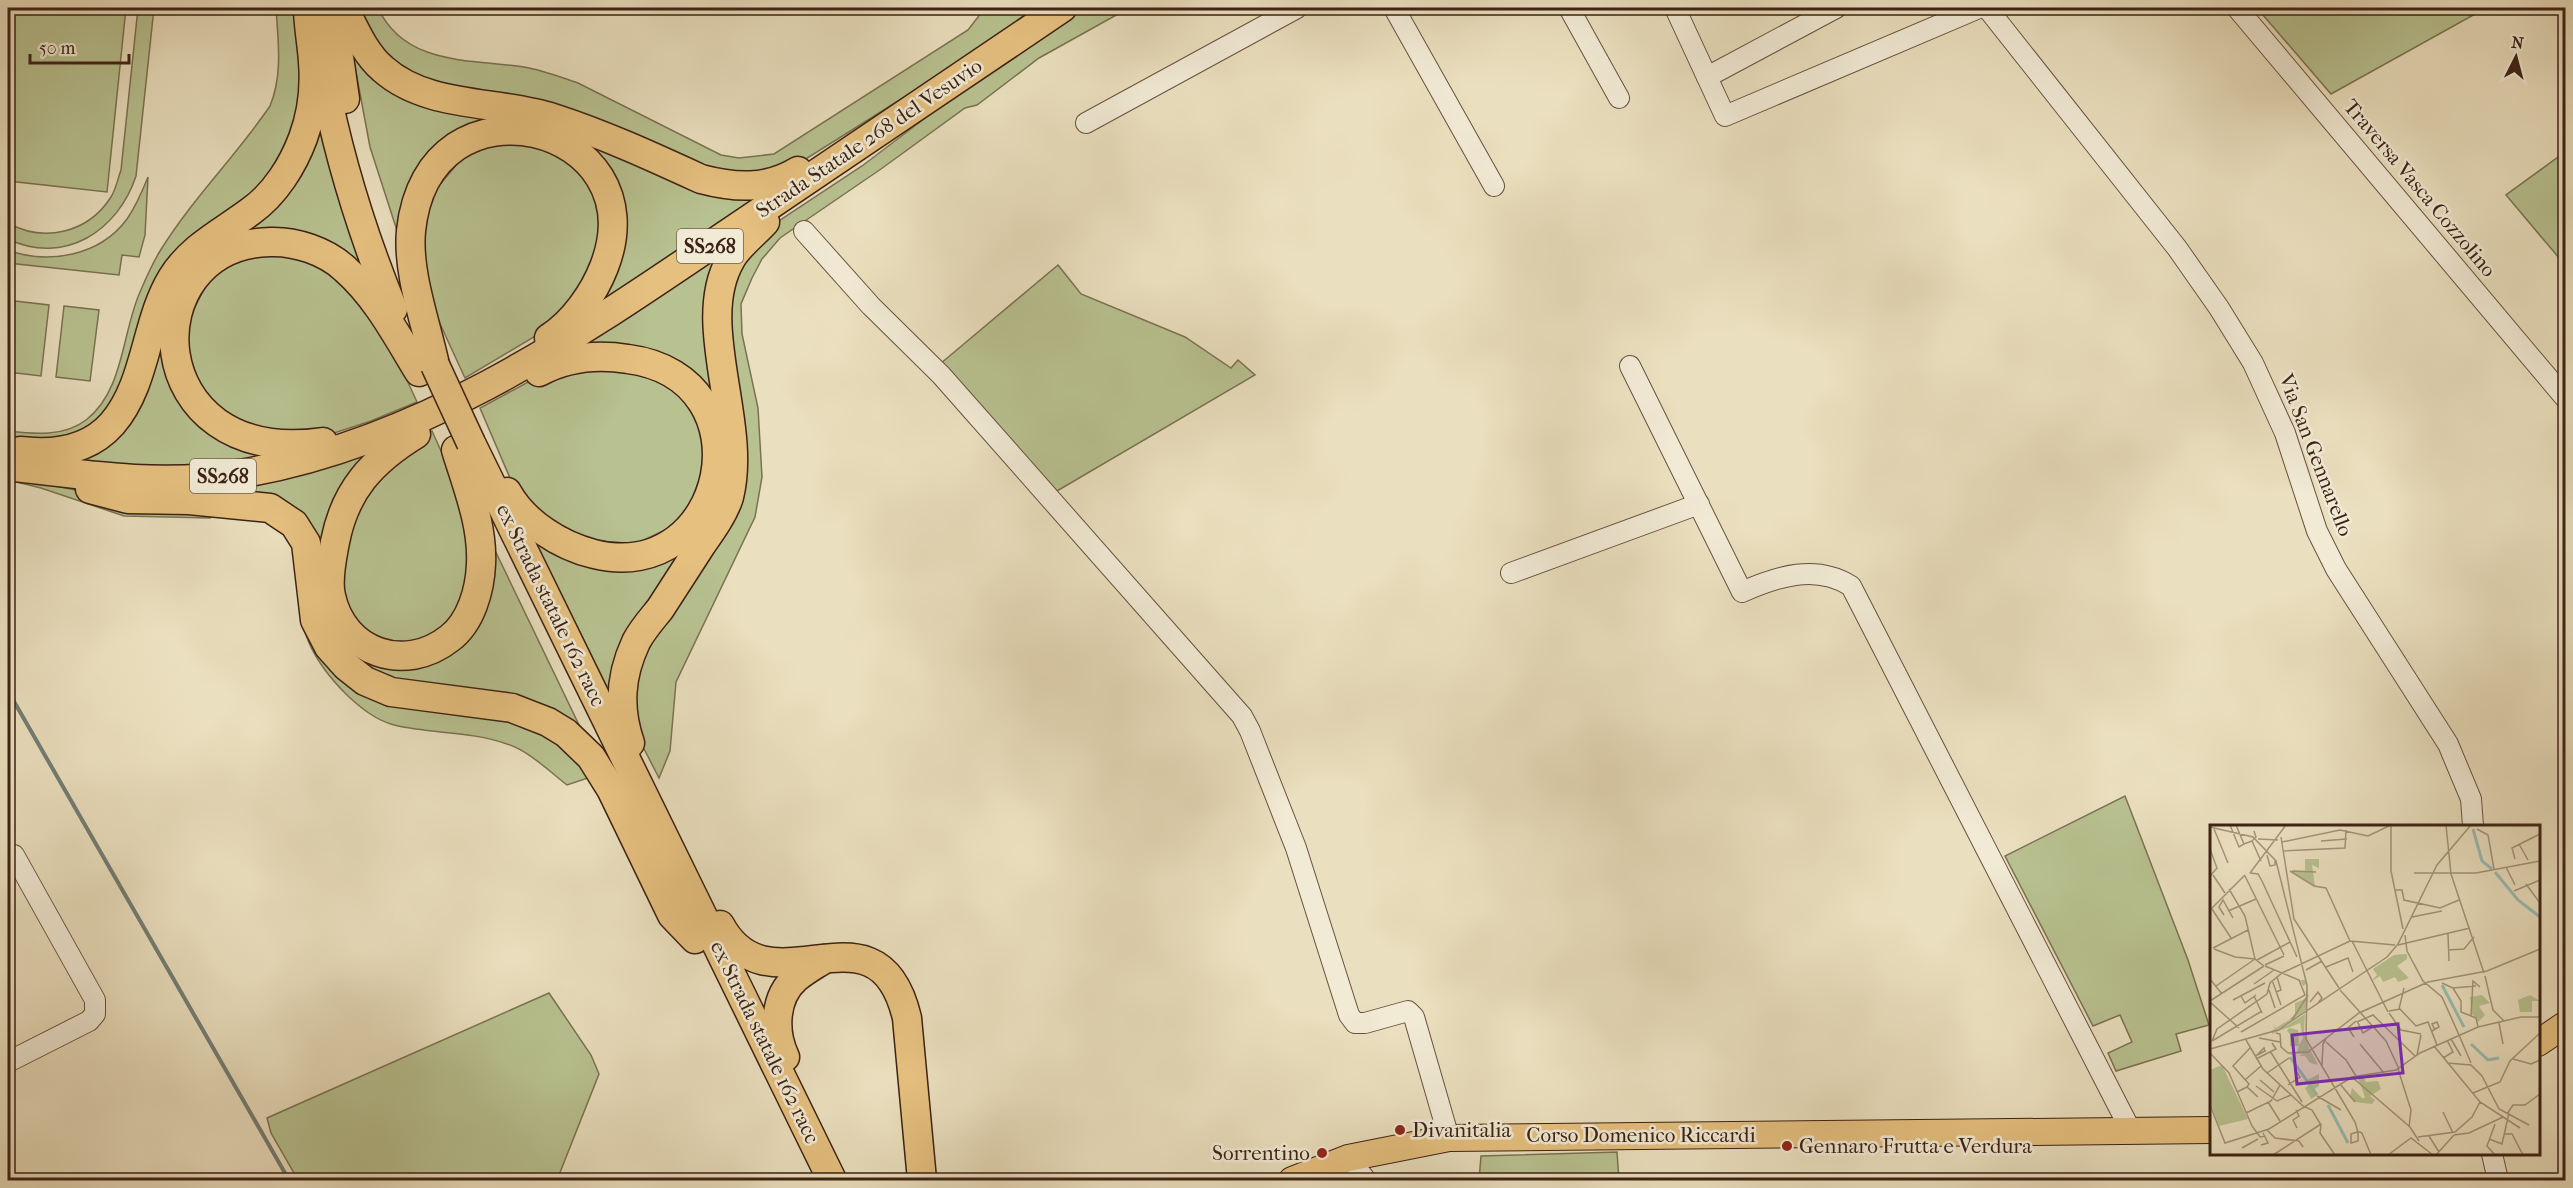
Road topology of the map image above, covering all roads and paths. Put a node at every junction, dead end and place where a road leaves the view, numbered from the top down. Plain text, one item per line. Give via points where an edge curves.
1 (308, 8) edge
2 (314, 8) edge
3 (332, 8) edge
4 (344, 8) edge
5 (1062, 8) edge
6 (1297, 8) edge
7 (1394, 8) edge
8 (1569, 8) edge
9 (1675, 8) edge
10 (1836, 8) edge
11 (1979, 8) edge
12 (1987, 8) edge
13 (2237, 8) edge
14 (1707, 77) junction
15 (1619, 98) dead end
16 (918, 105) junction
17 (1086, 123) dead end
18 (882, 129) junction
19 (1494, 186) dead end
20 (804, 231) dead end
21 (1630, 366) dead end
22 (427, 368) junction
23 (475, 393) junction
24 (2565, 399) edge
25 (423, 418) junction
26 (463, 446) junction
27 (8, 448) edge
28 (8, 458) edge
29 (8, 467) edge
30 (42, 470) junction
31 (1699, 504) junction
32 (1511, 573) dead end
33 (597, 755) junction
34 (651, 810) junction
35 (2473, 825) edge
36 (14, 855) dead end
37 (825, 957) junction
38 (2565, 1024) edge
39 (2540, 1042) edge
40 (8, 1062) edge
41 (2210, 1130) edge
42 (2131, 1131) junction
43 (1449, 1138) junction
44 (2492, 1155) edge
45 (1348, 1158) junction
46 (812, 1180) edge
47 (832, 1180) edge
48 (840, 1180) edge
49 (922, 1180) edge
50 (1292, 1180) edge
51 (1366, 1180) edge
52 (2499, 1180) edge

1 - 27 highway via 314,87 303,138 290,166 253,210 202,245 180,266 164,293 131,392 112,423 86,443 64,451 40,453
2 - 22 highway, ex Strada statale 162 racc via 324,80 349,186 383,286
3 - 22 highway, ex Strada statale 162 racc via 342,81 360,162
4 - 16 highway via 356,33 382,69 402,82 444,97 552,117 719,184 771,184
5 - 16 highway, Strada Statale 268 del Vesuvio / SS268
6 - 17 street
7 - 19 street
8 - 15 street
9 - 14 street
10 - 14 street
11 - 14 street via 1725,116
12 - 35 street, Via San Gennarello via 2177,248 2253,363 2285,433 2326,550 2448,744 2470,799
13 - 24 street, Traversa Vasca Cozzolino
16 - 18 highway, Strada Statale 268 del Vesuvio / SS268
18 - 23 highway, Strada Statale 268 del Vesuvio / SS268 via 616,309
18 - 34 highway via 839,168 765,222 731,258 720,284 718,317 734,458 728,500 691,563 637,640 622,689 622,719 649,792
20 - 43 street via 871,306 941,375 1242,716 1296,848 1349,1015 1355,1023 1408,1011 1414,1017
21 - 31 street
22 - 23 highway via 411,270 411,231 425,181 447,153 463,142 502,130 550,136 592,166 608,195 612,236 608,257 597,284 557,333 501,366
22 - 25 highway via 343,267 315,250 286,241 261,242 227,252 211,262 194,278 181,302 174,336 180,378 193,400 222,427 261,443 322,442 379,424
22 - 26 highway, ex Strada statale 162 racc, bridge
23 - 25 highway, Strada Statale 268 del Vesuvio / SS268
23 - 26 highway via 436,424 390,449 370,467 339,520 330,593 336,616 350,635 369,649 391,656 414,655 452,637 467,618 481,564
23 - 26 highway via 533,375 556,363 587,357 637,360 664,369 688,386 708,412 717,438 715,485 703,510 685,532 662,549 635,556 606,557 579,551 535,525 510,496 495,469
25 - 30 highway, Strada Statale 268 del Vesuvio / SS268 via 312,459 235,475 155,480
26 - 33 highway, ex Strada statale 162 racc
26 - 34 highway, ex Strada statale 162 racc
28 - 30 highway, Strada Statale 268 del Vesuvio / SS268
29 - 30 highway, Strada Statale 268 del Vesuvio / SS268
29 - 33 highway via 128,500 189,500 270,508 294,524 306,543 315,620 329,647 365,681 391,692 512,708 548,722
31 - 32 street
31 - 42 street via 1742,592 1802,573 1838,578 1851,586
33 - 46 highway, ex Strada statale 162 racc via 672,915 695,939
34 - 37 highway via 664,822 723,931 744,953 781,964
34 - 47 highway, ex Strada statale 162 racc
36 - 40 street via 95,1000 95,1014 89,1021
37 - 48 highway via 795,979 785,992 777,1030 782,1050
37 - 49 highway via 868,961 884,972 902,998
38 - 39 main road
41 - 42 main road, Corso Domenico Riccardi
42 - 43 main road, Corso Domenico Riccardi
43 - 45 main road, Corso Domenico Riccardi
44 - 52 street
45 - 50 main road, Corso Domenico Riccardi
45 - 51 street

